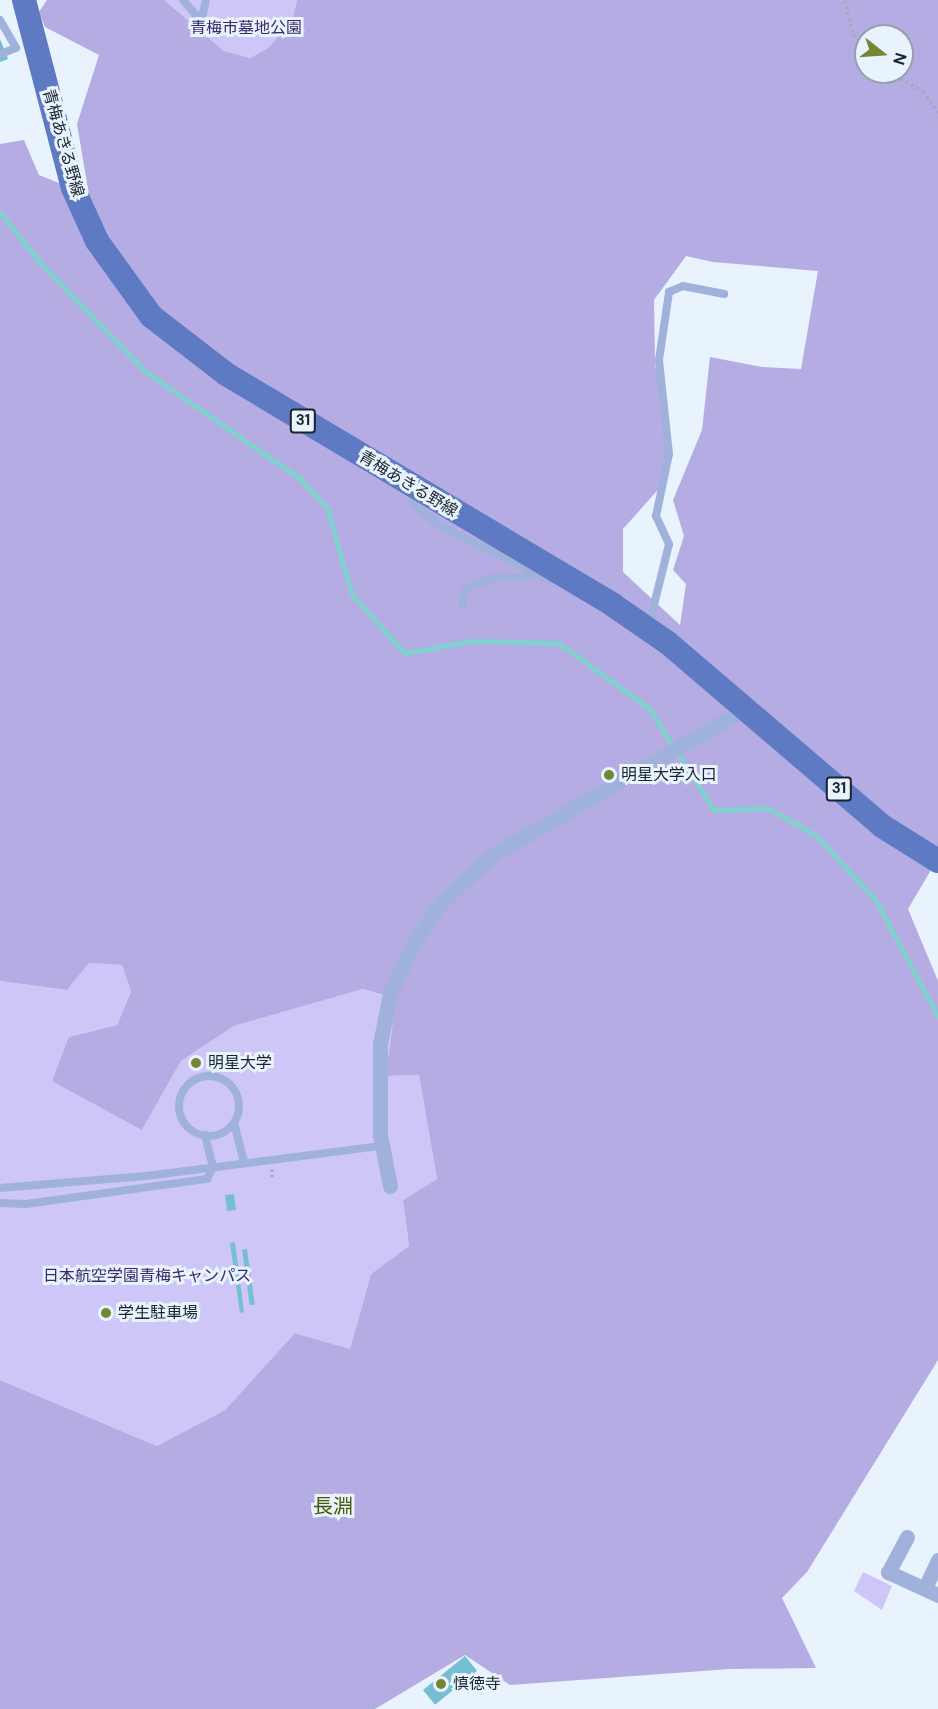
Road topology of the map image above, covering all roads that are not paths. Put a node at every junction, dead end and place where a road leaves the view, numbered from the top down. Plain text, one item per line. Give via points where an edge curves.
1 (24, 0) edge
2 (183, 0) edge
3 (206, 0) edge
4 (0, 20) edge
5 (0, 54) edge
6 (724, 294) dead end
7 (407, 485) junction
8 (534, 573) junction
9 (577, 584) junction
10 (462, 605) dead end
11 (648, 629) junction
12 (747, 708) junction
13 (938, 861) edge
14 (234, 1123) junction
15 (205, 1135) junction
16 (381, 1146) junction
17 (244, 1162) junction
18 (213, 1167) junction
19 (390, 1186) dead end
20 (0, 1188) edge
21 (0, 1203) edge
22 (907, 1537) dead end
23 (938, 1560) edge
24 (932, 1591) edge

1 - 7 main road, 青梅あきる野線 / 31 via 73,188 97,241 132,294 151,316 199,357
2 - 3 lane via 198,18 204,13
4 - 5 lane via 16,48
6 - 11 lane via 684,286 669,292 659,360 669,454 656,516 669,544
7 - 8 lane via 414,504 440,526
7 - 9 main road, 青梅あきる野線 / 31
8 - 9 lane via 565,587
8 - 10 lane via 524,578 492,578 465,590
9 - 11 main road, 青梅あきる野線 / 31
11 - 12 main road, 青梅あきる野線 / 31
12 - 13 main road, 青梅あきる野線 / 31 via 882,826
12 - 16 street via 494,854 441,902 413,944 390,994 380,1044
14 - 15 lane via 220,1135
14 - 15 lane via 240,1110 232,1085 220,1077 201,1076 178,1097 179,1115 188,1130
14 - 17 lane
15 - 18 lane
16 - 17 lane
16 - 19 street
17 - 18 lane
18 - 20 lane
18 - 21 lane via 207,1179 26,1204
22 - 24 street via 888,1572
23 - 24 street

